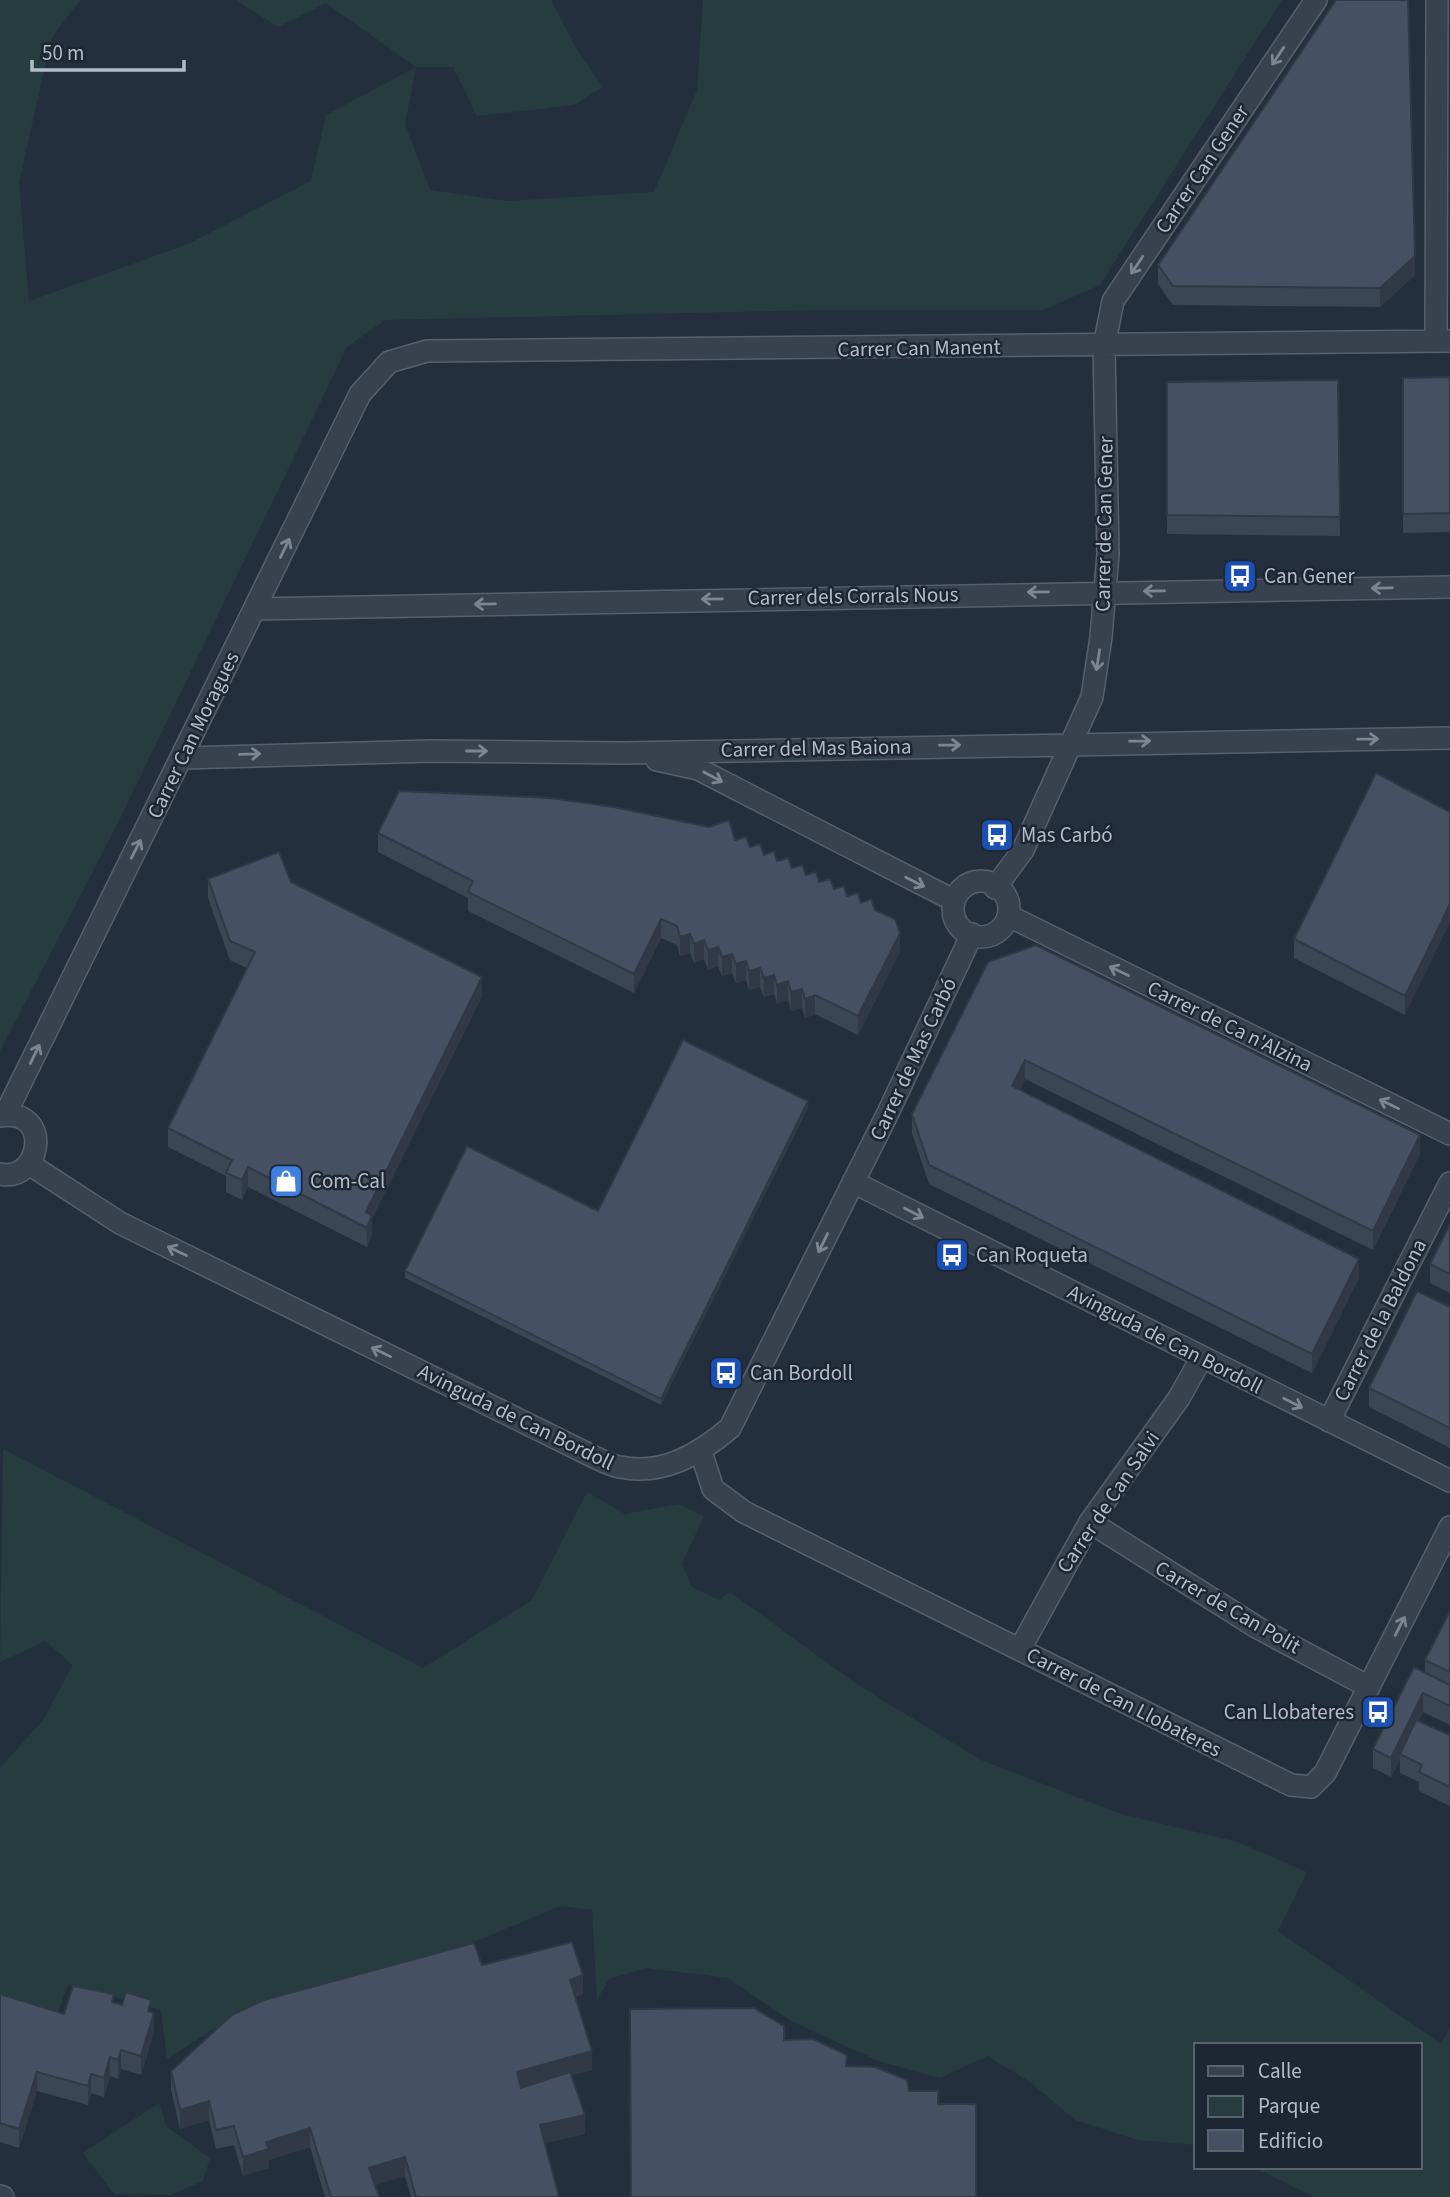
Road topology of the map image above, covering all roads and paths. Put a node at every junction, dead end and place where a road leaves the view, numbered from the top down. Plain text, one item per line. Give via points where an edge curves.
1 (1317, 0) edge
2 (1437, 0) edge
3 (1443, 341) edge
4 (1104, 346) junction
5 (389, 362) joint
6 (1450, 587) edge
7 (1106, 592) junction
8 (255, 609) junction
9 (1450, 738) edge
10 (1072, 742) junction
11 (624, 753) junction
12 (181, 758) junction
13 (995, 888) junction
14 (953, 900) junction
15 (1011, 917) junction
16 (972, 934) junction
17 (3, 1115) edge
18 (1450, 1135) edge
19 (29, 1164) junction
20 (0, 1174) edge
21 (853, 1182) junction
22 (1450, 1183) edge
23 (1202, 1357) junction
24 (1329, 1421) junction
25 (701, 1452) junction
26 (1450, 1481) edge
27 (1090, 1522) junction
28 (1450, 1527) edge
29 (1020, 1649) junction
30 (1369, 1687) junction

1 -> 4 street, Carrer Can Gener via 1113,301
2 - 3 street
3 - 4 street, Carrer Can Manent
4 - 5 street, Carrer Can Manent via 427,351
4 - 7 street, Carrer de Can Gener
8 -> 5 street, Carrer Can Moragues via 360,394
6 -> 7 street, Carrer dels Corrals Nous
7 -> 8 street, Carrer dels Corrals Nous
7 -> 10 street, Carrer de Can Gener via 1091,697
8 - 12 street, Carrer Can Moragues
10 -> 9 street, Carrer del Mas Baiona
11 -> 10 street, Carrer del Mas Baiona
10 - 13 street, Carrer de Can Gener via 1023,850
12 -> 11 street, Carrer del Mas Baiona via 418,751
11 -> 14 street via 698,769
17 -> 12 street, Carrer Can Moragues
13 - 14 street via 981,882 968,884
13 - 15 street via 1010,903
14 - 16 street via 958,925
15 - 16 street via 999,933
18 -> 15 street, Carrer de Ca n'Alzina
16 - 21 street, Carrer de Mas Carbó
17 - 19 street via 19,1116 31,1124 37,1143
19 - 20 street via 19,1172
25 -> 19 street, Avinguda de Can Bordoll via 673,1464 619,1467 120,1223
21 -> 23 street, Avinguda de Can Bordoll
21 -> 25 street, Avinguda de Can Bordoll via 730,1428
22 - 24 street, Carrer de la Baldona
23 -> 24 street, Avinguda de Can Bordoll
23 - 27 street, Carrer de Can Salvi via 1179,1398
24 - 26 street, Avinguda de Can Bordoll
25 - 29 street, Carrer de Can Llobateres via 713,1489 744,1511
27 - 29 street, Carrer de Can Salvi
27 - 30 street, Carrer de Can Polit via 1258,1628
30 -> 28 street, Carrer de Can Llobateres
29 - 30 street, Carrer de Can Llobateres via 1291,1785 1311,1787 1325,1773

